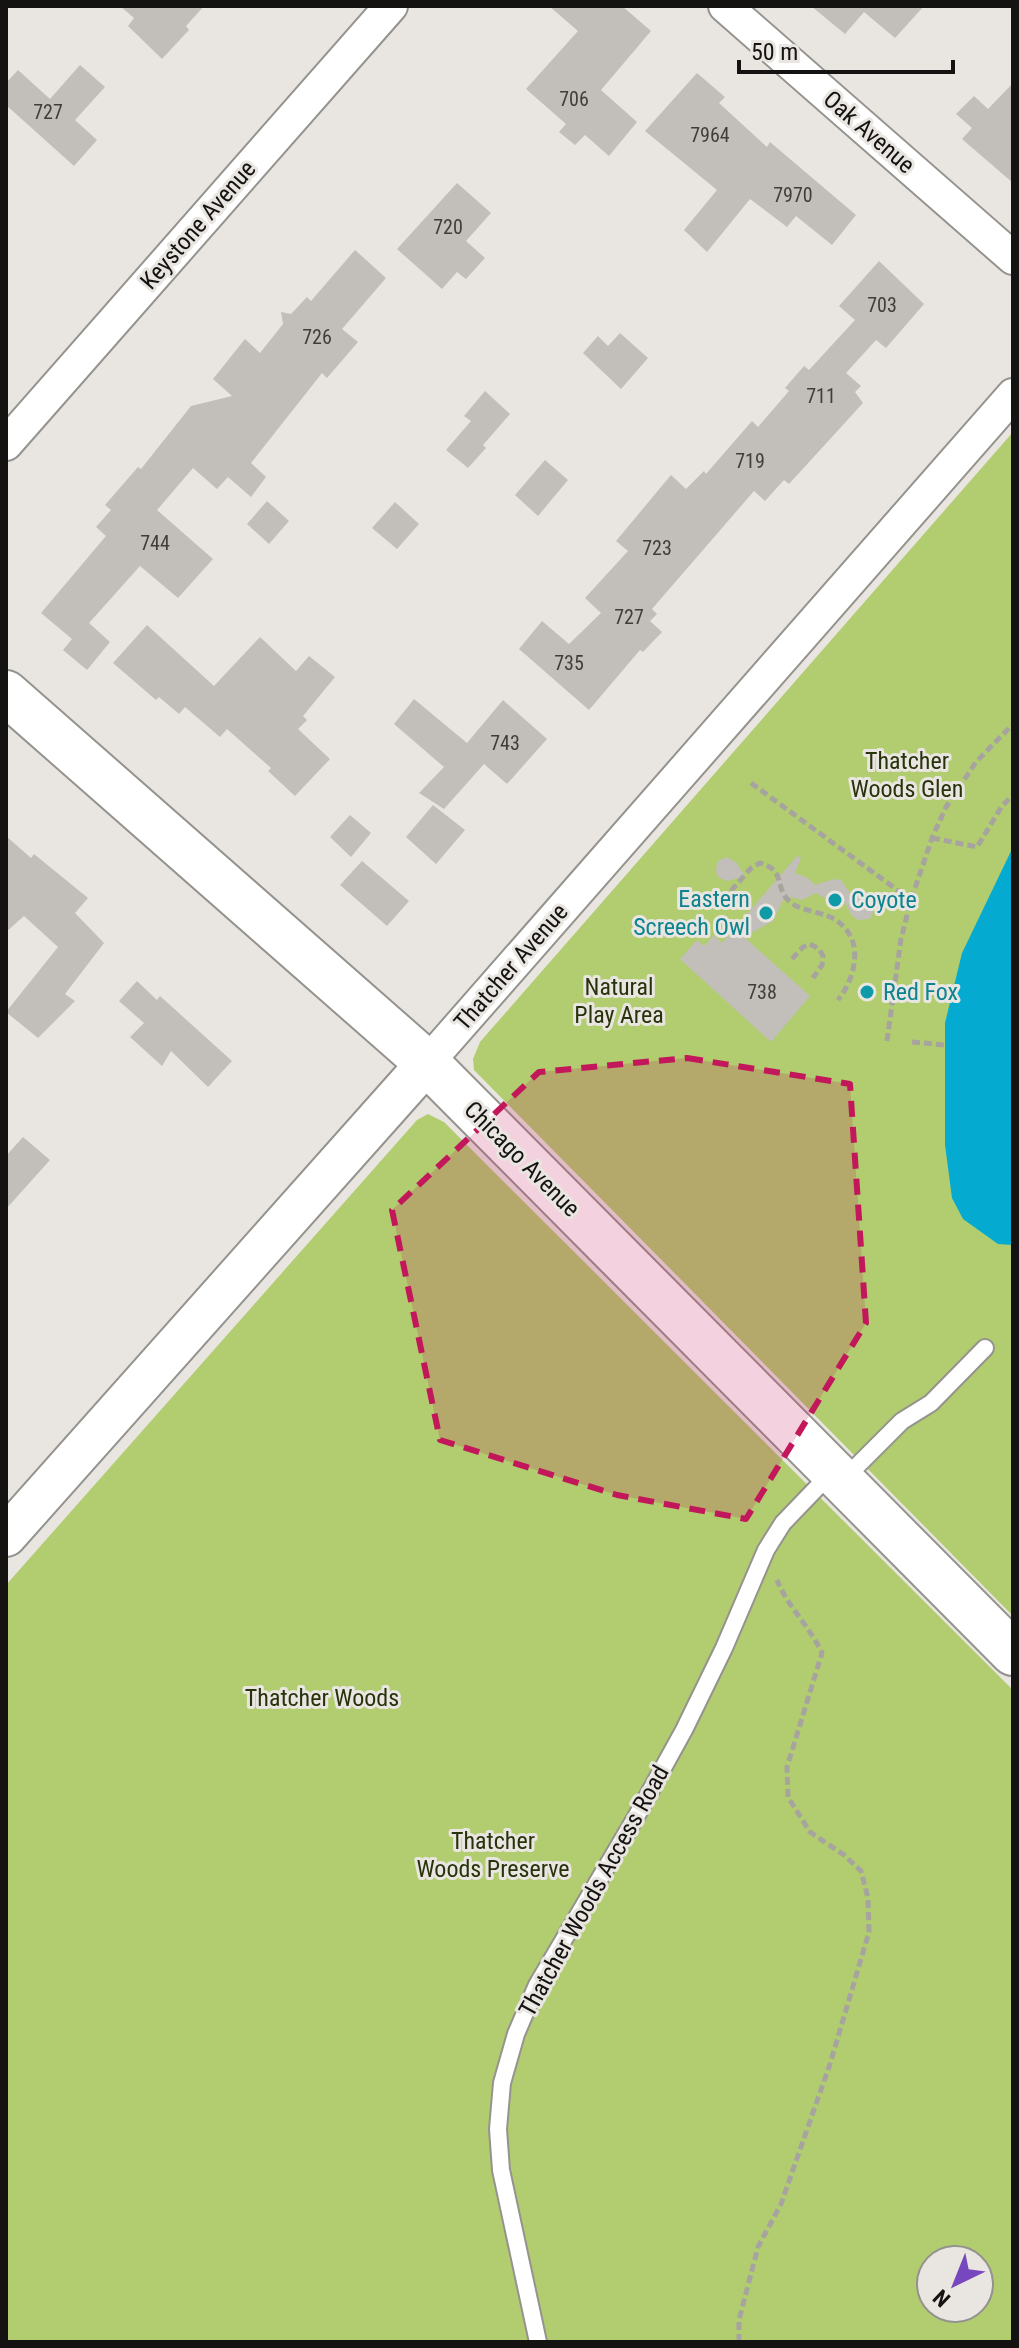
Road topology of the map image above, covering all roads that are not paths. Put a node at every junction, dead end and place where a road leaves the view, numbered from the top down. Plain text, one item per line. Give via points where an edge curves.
1 (391, 6) edge
2 (725, 6) edge
3 (1013, 258) edge
4 (1013, 395) edge
5 (6, 444) edge
6 (6, 693) edge
7 (427, 1063) junction
8 (985, 1348) dead end
9 (838, 1476) junction
10 (6, 1536) edge
11 (1013, 1653) edge
12 (538, 2342) edge

1 - 5 street, Keystone Avenue
2 - 3 street, Oak Avenue
4 - 7 street, Thatcher Avenue
6 - 7 main road, Chicago Avenue
7 - 9 main road, Chicago Avenue
7 - 10 street, Thatcher Avenue
8 - 9 lane, Thatcher Woods Access Road via 931,1403
9 - 11 main road, Chicago Avenue
9 - 12 lane, Thatcher Woods Access Road via 783,1523 766,1550 684,1730 537,1985 516,2034 502,2083 498,2129 501,2170

